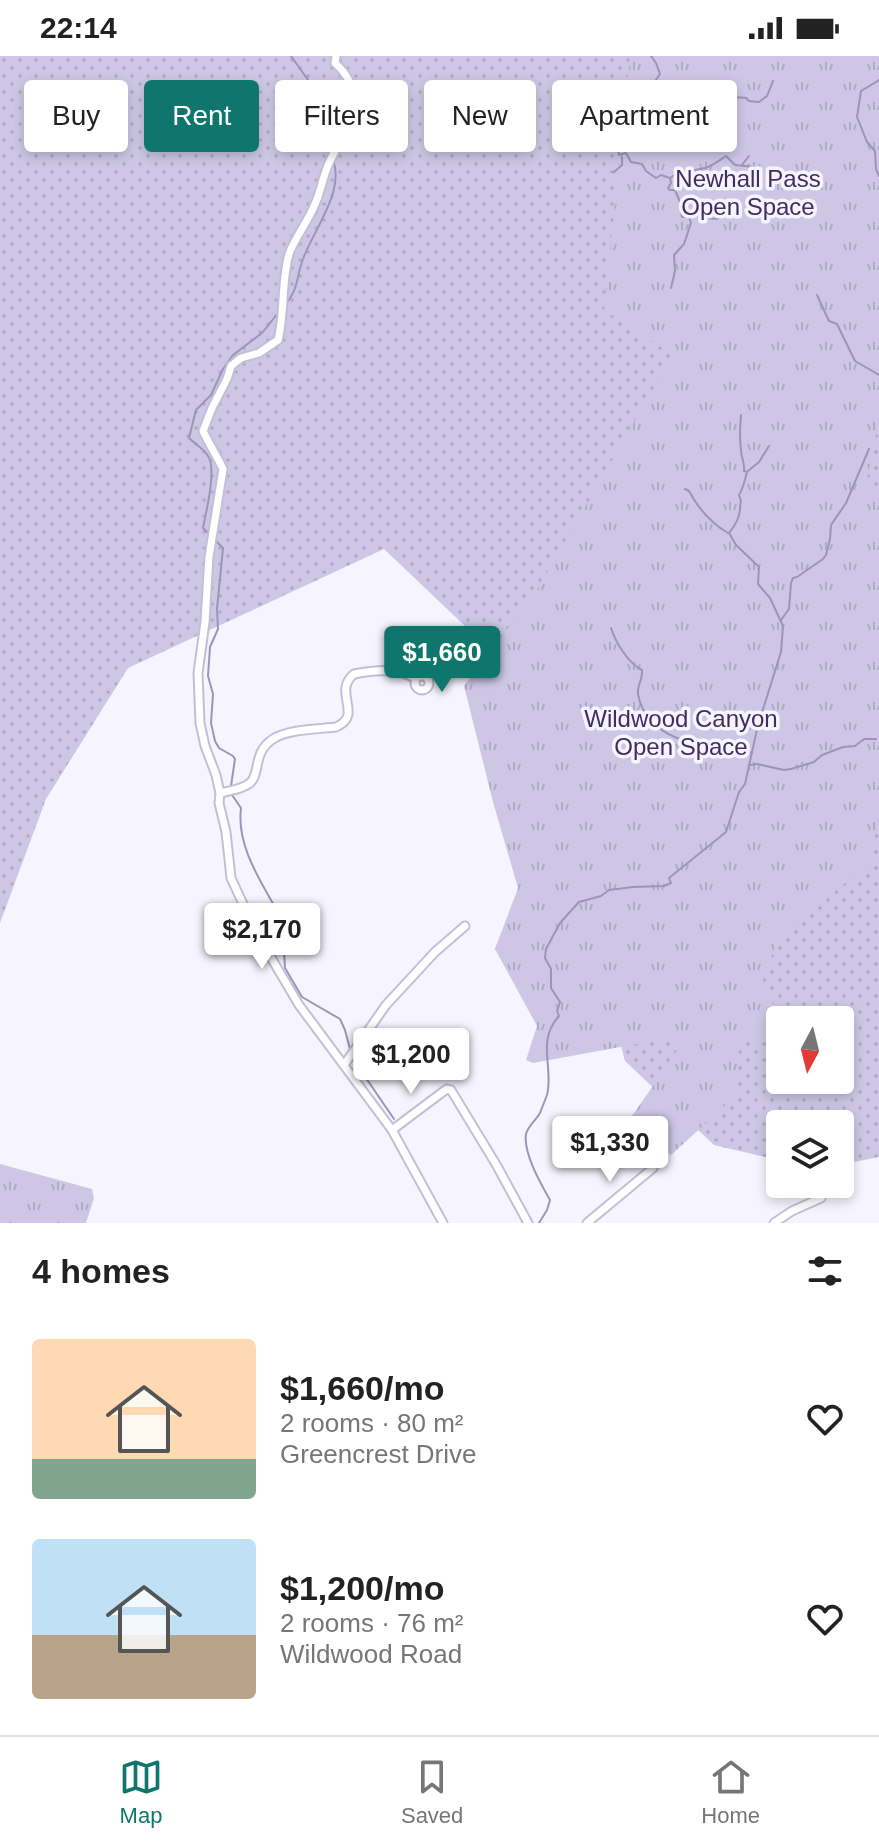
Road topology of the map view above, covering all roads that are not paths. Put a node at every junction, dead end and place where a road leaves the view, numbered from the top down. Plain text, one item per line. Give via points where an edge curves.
1 (336, 56) edge
2 (416, 679) dead end
3 (220, 793) junction
4 (465, 926) dead end
5 (344, 1065) junction
6 (392, 1130) junction
7 (653, 1168) dead end
8 (821, 1198) dead end
9 (443, 1223) edge
10 (528, 1223) edge
11 (587, 1223) edge
12 (774, 1223) edge

1 - 3 street via 353,91 353,116 290,252 278,340 231,366 203,431 223,469 198,673 202,734
2 - 3 street via 384,671 354,674 346,684 349,713 343,724 279,735 264,746 249,784
3 - 5 street via 233,885 299,1005
4 - 5 street via 386,1005
5 - 6 street
6 - 9 street
6 - 10 street via 451,1090
7 - 11 street
8 - 12 street

